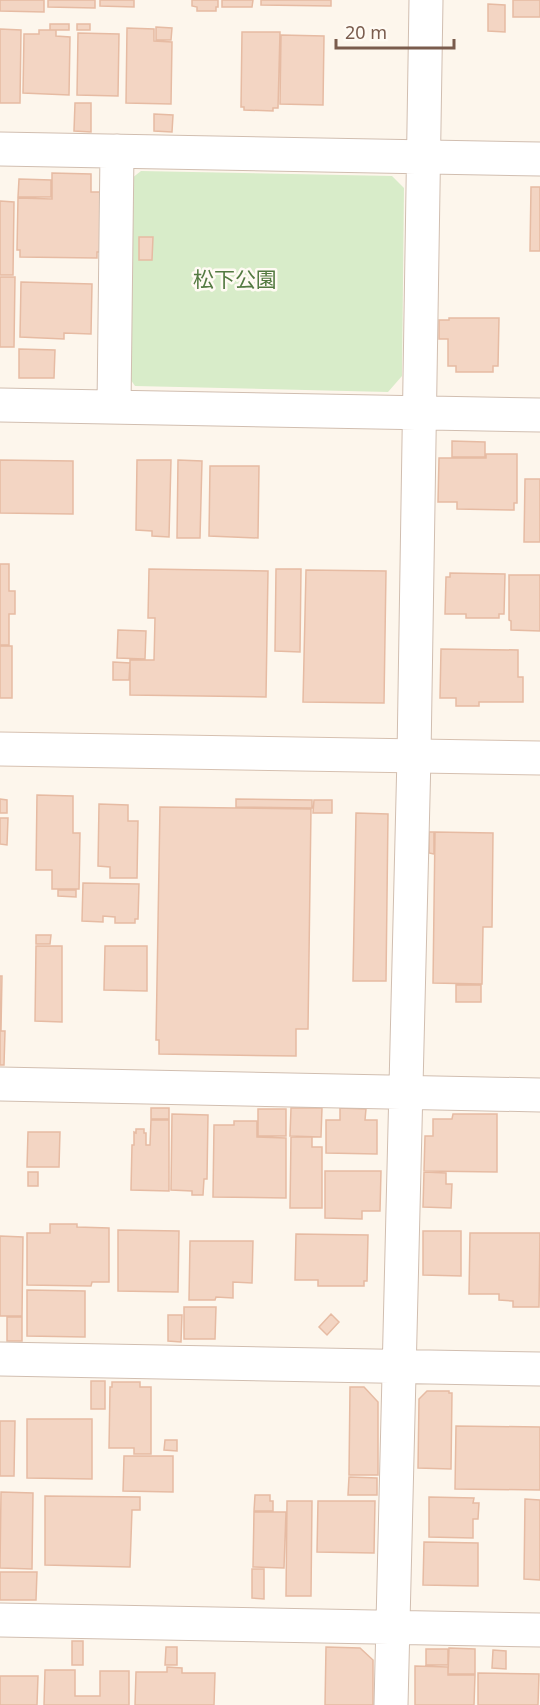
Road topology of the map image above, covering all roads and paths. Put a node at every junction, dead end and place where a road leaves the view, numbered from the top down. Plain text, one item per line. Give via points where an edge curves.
1 (426, 0) edge
2 (0, 149) edge
3 (117, 151) junction
4 (424, 157) junction
5 (540, 159) edge
6 (0, 405) edge
7 (114, 407) junction
8 (420, 413) junction
9 (540, 415) edge
10 (0, 748) edge
11 (414, 756) junction
12 (540, 758) edge
13 (0, 1084) edge
14 (405, 1092) junction
15 (540, 1095) edge
16 (0, 1359) edge
17 (399, 1366) junction
18 (540, 1369) edge
19 (0, 1620) edge
20 (392, 1628) junction
21 (540, 1630) edge
22 (391, 1705) edge

1 - 4 street
2 - 3 street
3 - 4 street
3 - 7 street
4 - 5 street
4 - 8 street
6 - 7 street
7 - 8 street
8 - 9 street
8 - 11 street
10 - 11 street
11 - 12 street
11 - 14 street
13 - 14 street
14 - 15 street
14 - 17 street
16 - 17 street
17 - 18 street
17 - 20 street
19 - 20 street
20 - 21 street
20 - 22 street

